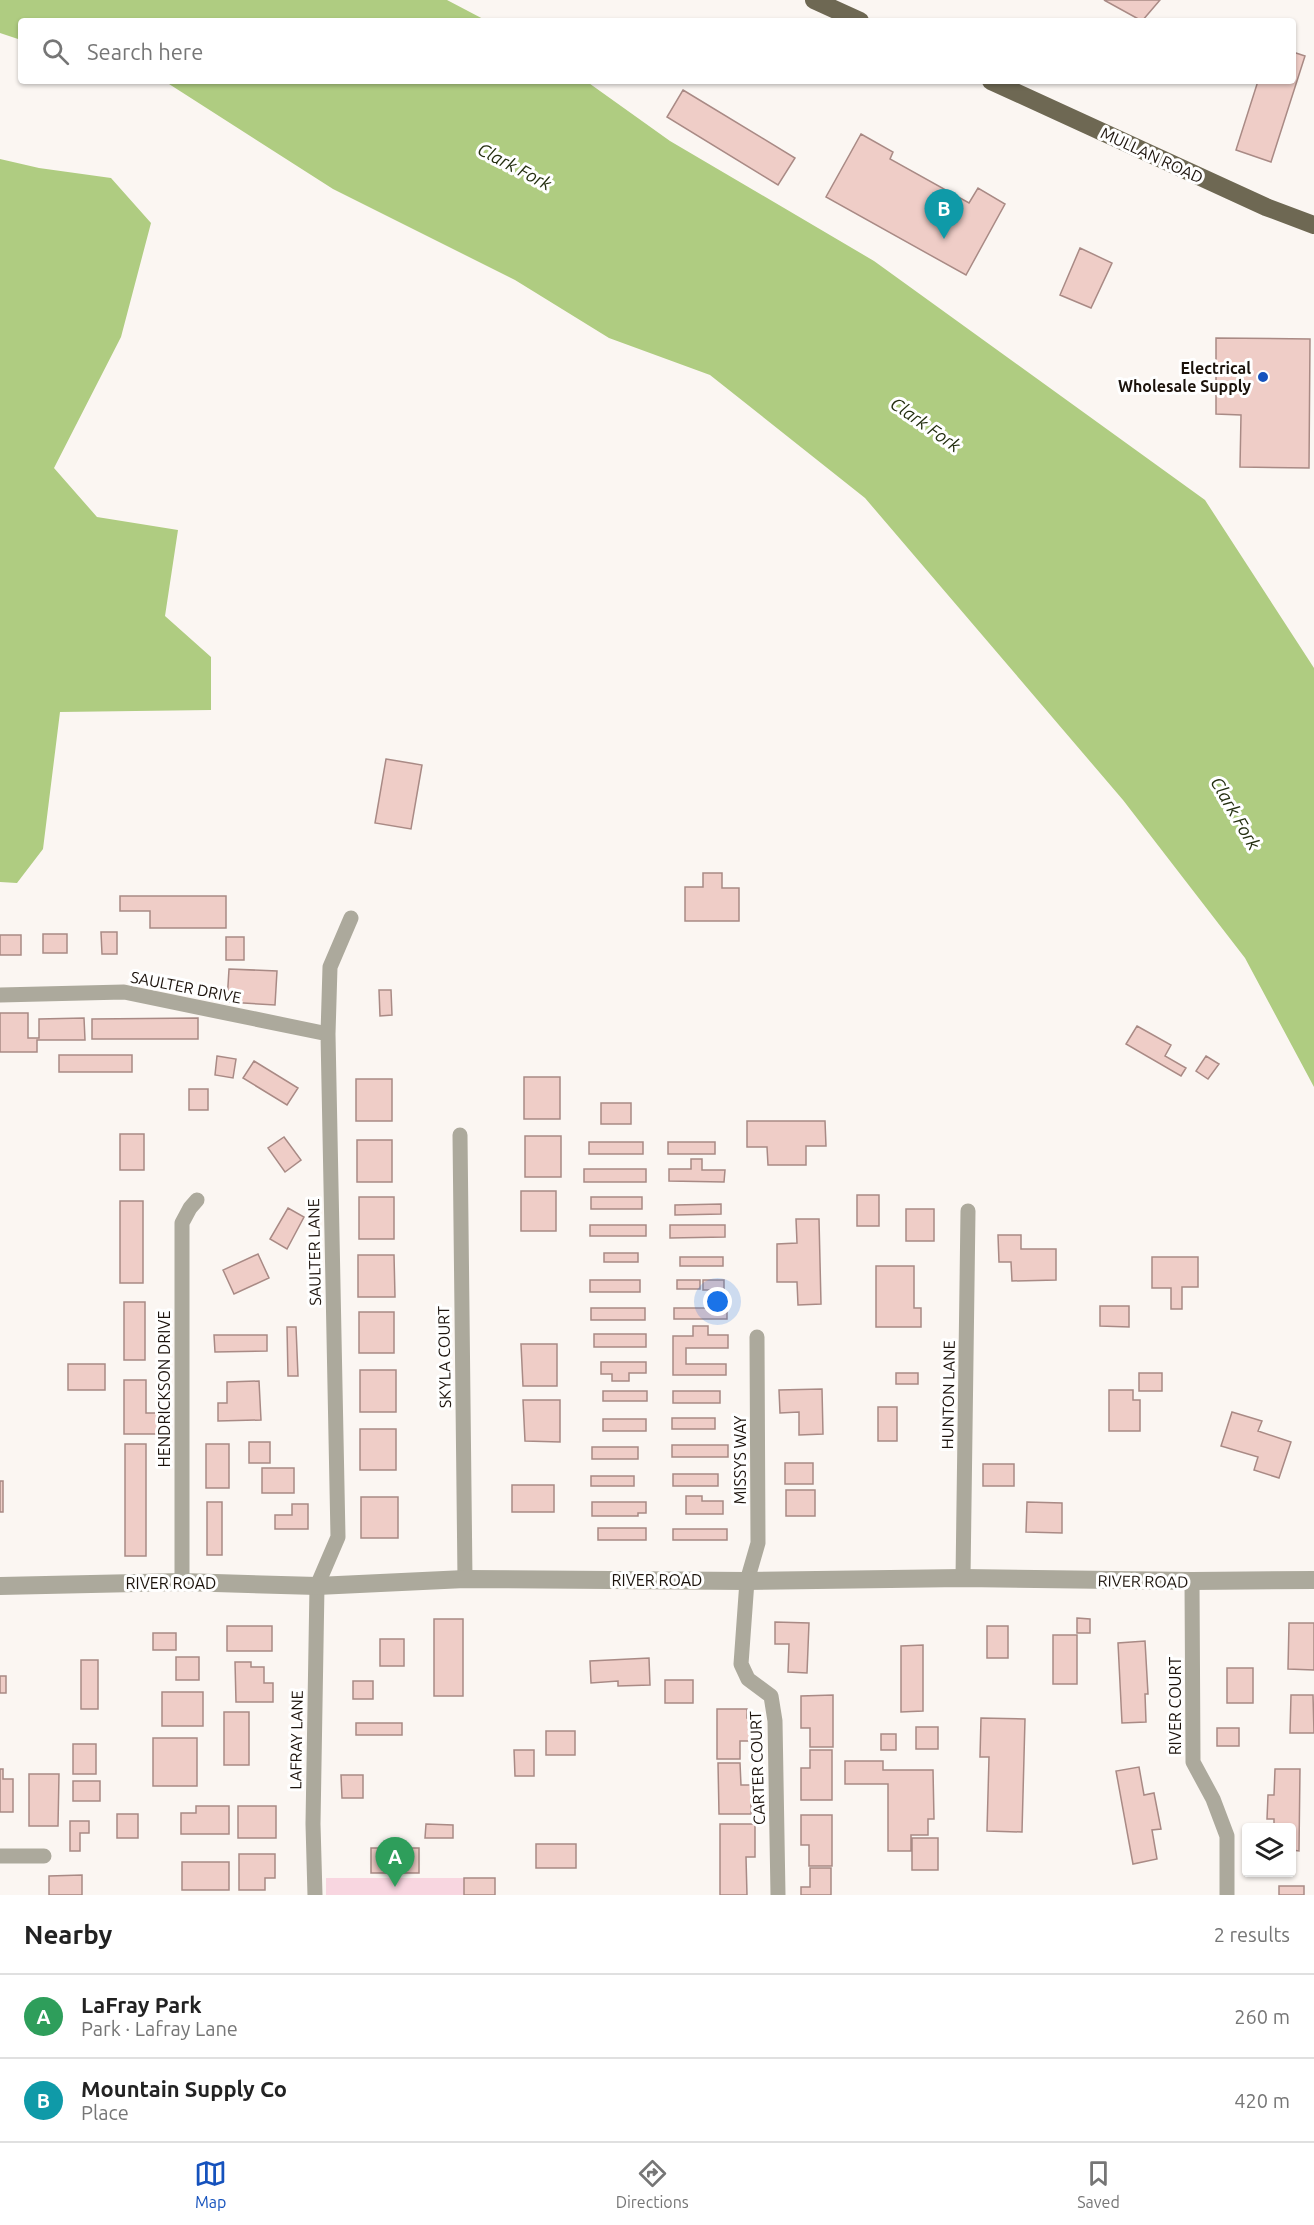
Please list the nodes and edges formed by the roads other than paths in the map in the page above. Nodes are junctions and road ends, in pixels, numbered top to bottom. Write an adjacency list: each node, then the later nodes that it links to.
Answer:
1 (814, 0): 2 (main road)
2 (853, 18)
3 (998, 84): 4 (main road, MULLAN ROAD)
4 (1314, 225)
5 (351, 918): 7 (street, SAULTER LANE)
6 (0, 995): 7 (street, SAULTER DRIVE)
7 (328, 1034): 19 (street, SAULTER LANE)
8 (460, 1135): 13 (street, SKYLA COURT)
9 (196, 1200): 17 (street, HENDRICKSON DRIVE)
10 (968, 1211): 12 (street, HUNTON LANE)
11 (757, 1337): 15 (street, MISSYS WAY)
12 (963, 1578): 15 (street, RIVER ROAD); 16 (street, RIVER ROAD)
13 (465, 1579): 15 (street, RIVER ROAD); 19 (street, RIVER ROAD)
14 (1314, 1580): 16 (street, RIVER ROAD)
15 (747, 1581): 23 (street, CARTER COURT)
16 (1192, 1581): 24 (street, RIVER COURT)
17 (182, 1582): 18 (street, RIVER ROAD); 19 (street, RIVER ROAD)
18 (0, 1586)
19 (317, 1586): 22 (street, LAFRAY LANE)
20 (0, 1856): 21 (street)
21 (44, 1856)
22 (315, 1895)
23 (778, 1895)
24 (1227, 1895)

